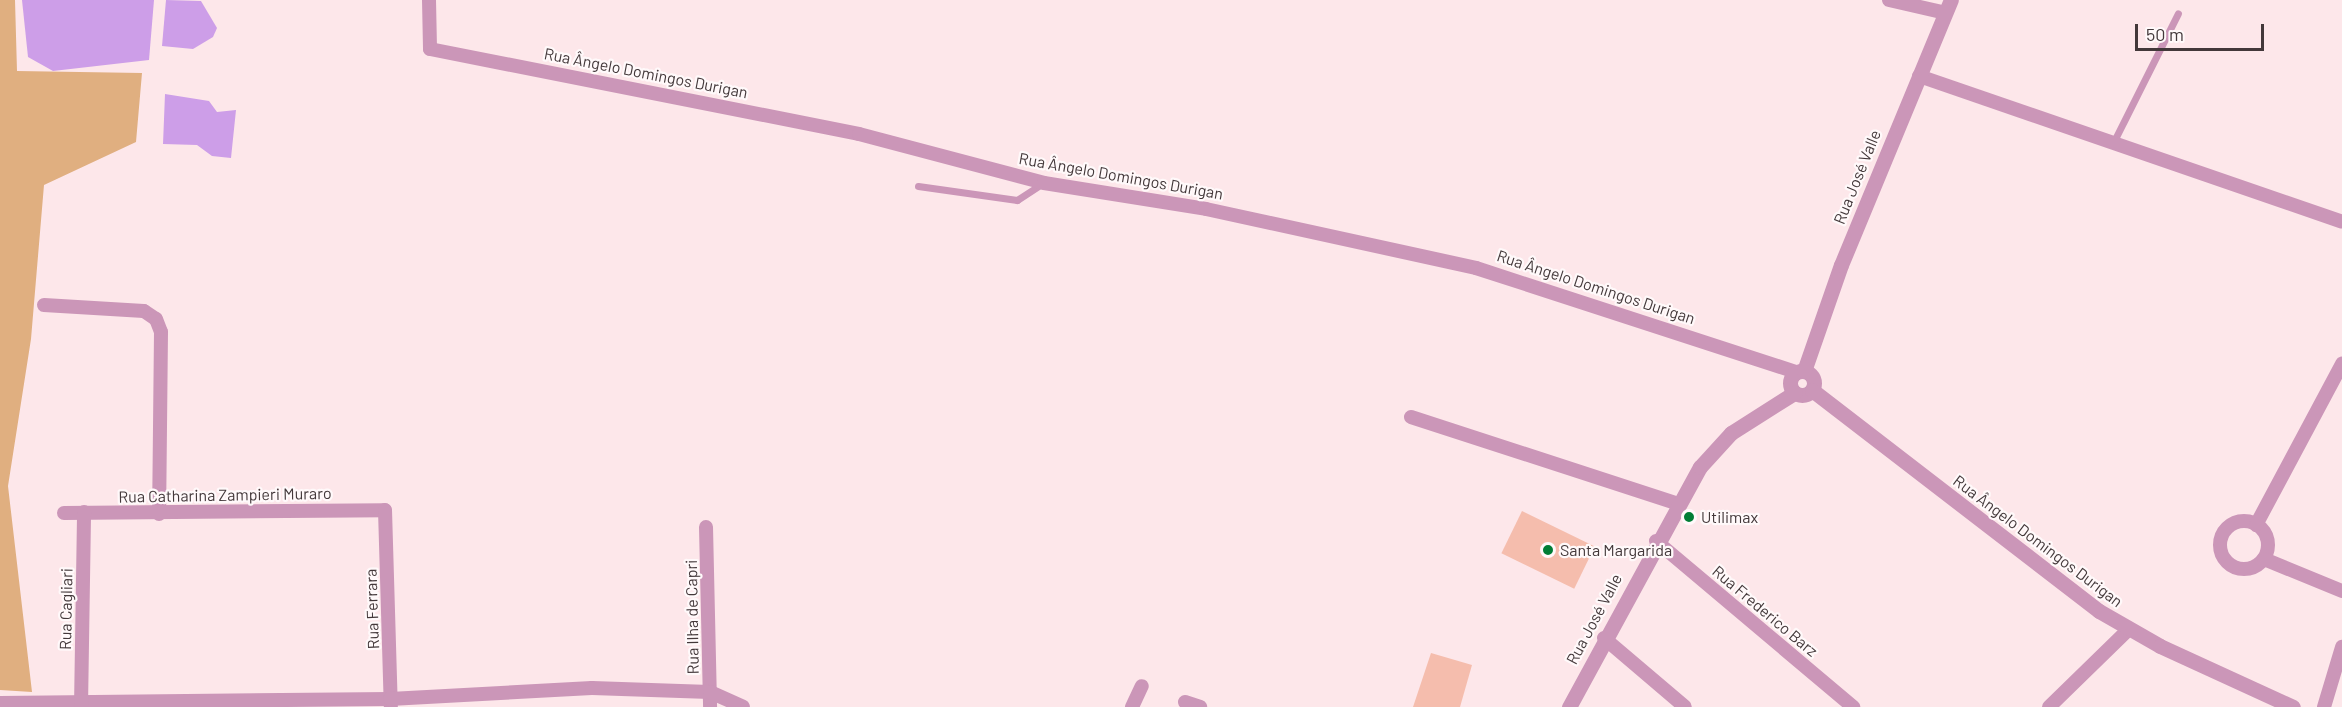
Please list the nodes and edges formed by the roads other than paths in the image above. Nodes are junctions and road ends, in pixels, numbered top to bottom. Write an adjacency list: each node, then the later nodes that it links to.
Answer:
1 (429, 0): 7 (street, Rua Ângelo Domingos Durigan)
2 (1889, 0): 3 (street)
3 (1948, 6): 5 (street, Rua José Valle)
4 (2178, 13): 6 (lane)
5 (1919, 76): 6 (street); 12 (street, Rua José Valle)
6 (2113, 143): 9 (street)
7 (1044, 183): 8 (lane); 12 (street, Rua Ângelo Domingos Durigan)
8 (918, 186)
9 (2342, 222)
10 (44, 305): 20 (street)
11 (2342, 364): 21 (street)
12 (1800, 371): 13 (street); 14 (street)
13 (1812, 390): 14 (street); 26 (street, Rua Ângelo Domingos Durigan)
14 (1794, 393): 16 (street, Rua José Valle)
15 (1411, 417): 16 (street)
16 (1678, 504): 23 (street, Rua José Valle)
17 (385, 510): 20 (street, Rua Catharina Zampieri Muraro); 33 (street, Rua Ferrara)
18 (84, 512): 19 (street, Rua Catharina Zampieri Muraro); 20 (street, Rua Catharina Zampieri Muraro); 34 (street, Rua Cagliari)
19 (64, 513)
20 (159, 514)
21 (2256, 525): 24 (street); 24 (street)
22 (706, 527): 30 (street, Rua Ilha de Capri)
23 (1656, 541): 27 (street, Rua José Valle); 41 (street, Rua Frederico Barz)
24 (2264, 559): 25 (street)
25 (2342, 591)
26 (2128, 630): 42 (street); 43 (street, Rua Ângelo Domingos Durigan)
27 (1604, 638): 39 (street, Rua José Valle); 40 (street)
28 (2342, 647): 44 (street)
29 (1142, 686): 37 (street)
30 (710, 692): 33 (street); 35 (street, Rua Ilha de Capri); 36 (street)
31 (1185, 702): 38 (street)
32 (0, 703): 34 (street)
33 (391, 703): 34 (street)
34 (81, 705)
35 (710, 707)
36 (743, 707)
37 (1131, 707)
38 (1200, 707)
39 (1569, 707)
40 (1685, 707)
41 (1853, 707)
42 (2049, 707)
43 (2293, 707)
44 (2324, 707)

